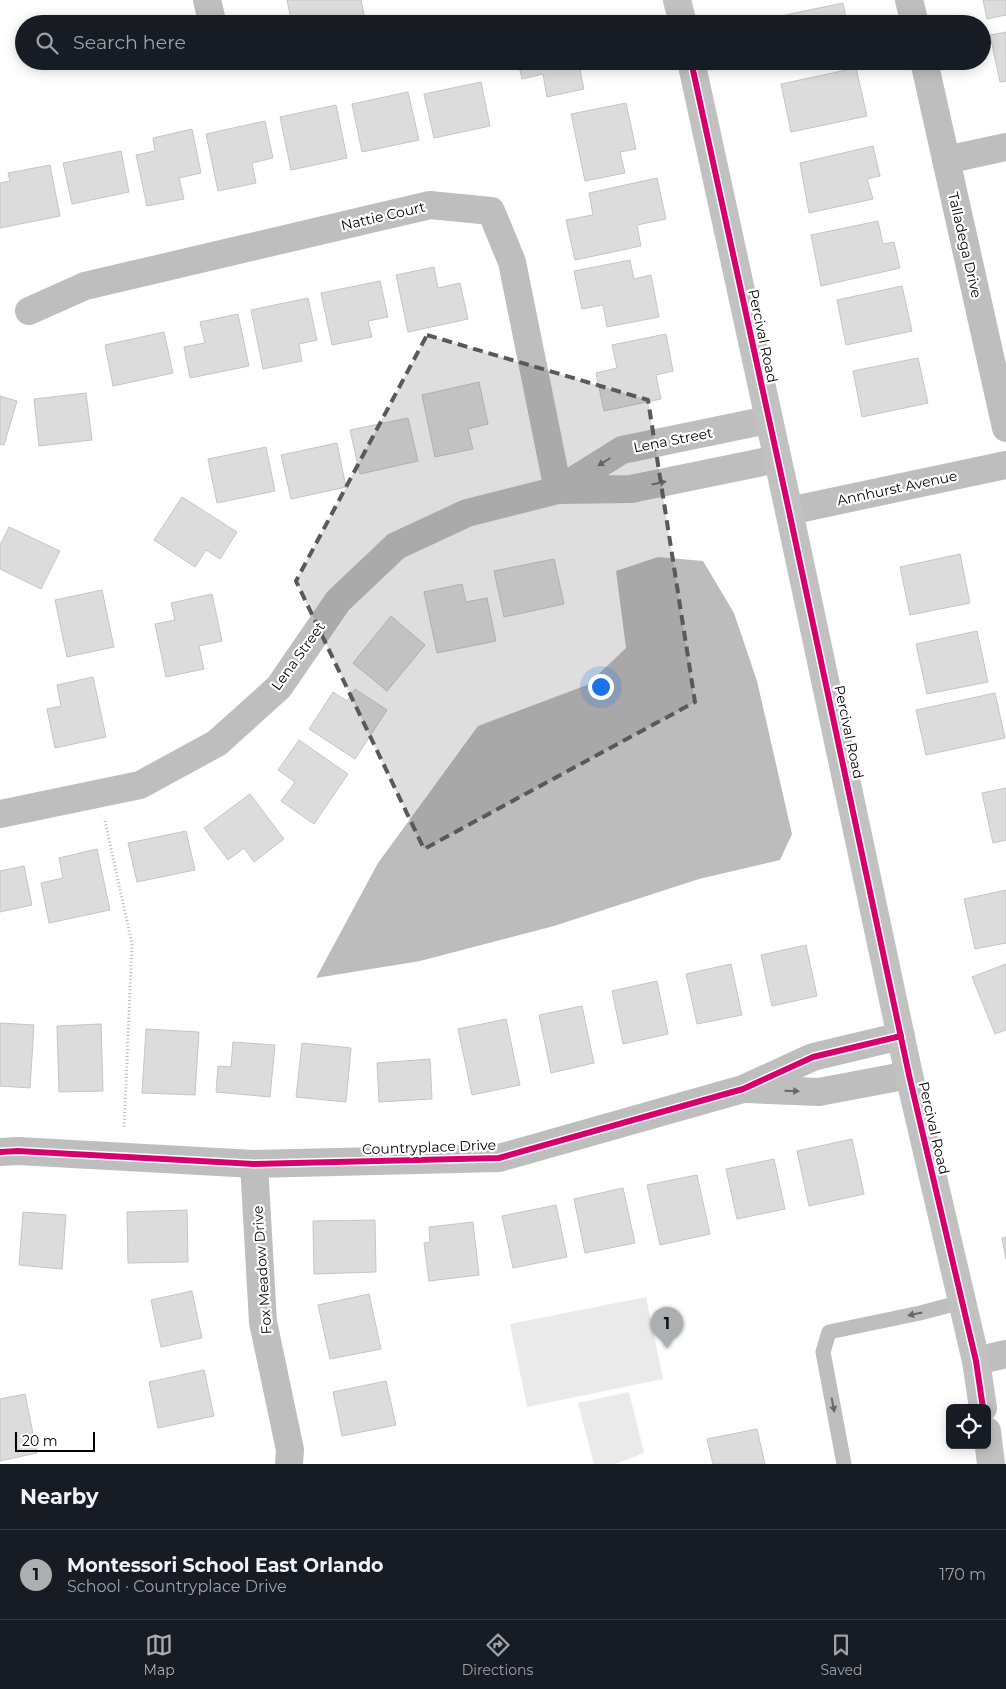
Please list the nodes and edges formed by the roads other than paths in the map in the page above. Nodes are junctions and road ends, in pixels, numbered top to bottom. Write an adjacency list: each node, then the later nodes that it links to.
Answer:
1 (677, 0): 3 (street)
2 (909, 0): 4 (street)
3 (680, 15)
4 (913, 15)
5 (693, 70): 10 (street, Percival Road)
6 (926, 70): 8 (street, Talladega Drive)
7 (1006, 147): 8 (street)
8 (946, 160): 11 (street, Talladega Drive)
9 (29, 311): 14 (street, Nattie Court)
10 (768, 420): 12 (street, Percival Road); 14 (street, Lena Street, one-way to 14)
11 (1006, 428)
12 (777, 459): 14 (street, Lena Street, one-way to 12); 15 (street, Percival Road)
13 (1006, 465): 15 (street, Annhurst Avenue)
14 (558, 490): 16 (street, Lena Street)
15 (789, 511): 17 (street, Percival Road)
16 (0, 814)
17 (901, 1036): 18 (street, Percival Road); 19 (street, Countryplace Drive)
18 (909, 1075): 19 (street, Countryplace Drive, one-way to 18); 22 (street, Percival Road)
19 (743, 1089): 21 (street, Countryplace Drive)
20 (0, 1152): 21 (street, Countryplace Drive)
21 (254, 1164): 27 (street, Fox Meadow Drive)
22 (962, 1302): 24 (street, Percival Road); 28 (lane, one-way to 28)
23 (1006, 1354): 24 (street)
24 (976, 1361): 25 (street, Percival Road)
25 (983, 1404)
26 (989, 1449): 29 (street)
27 (289, 1464)
28 (844, 1464)
29 (991, 1464)

